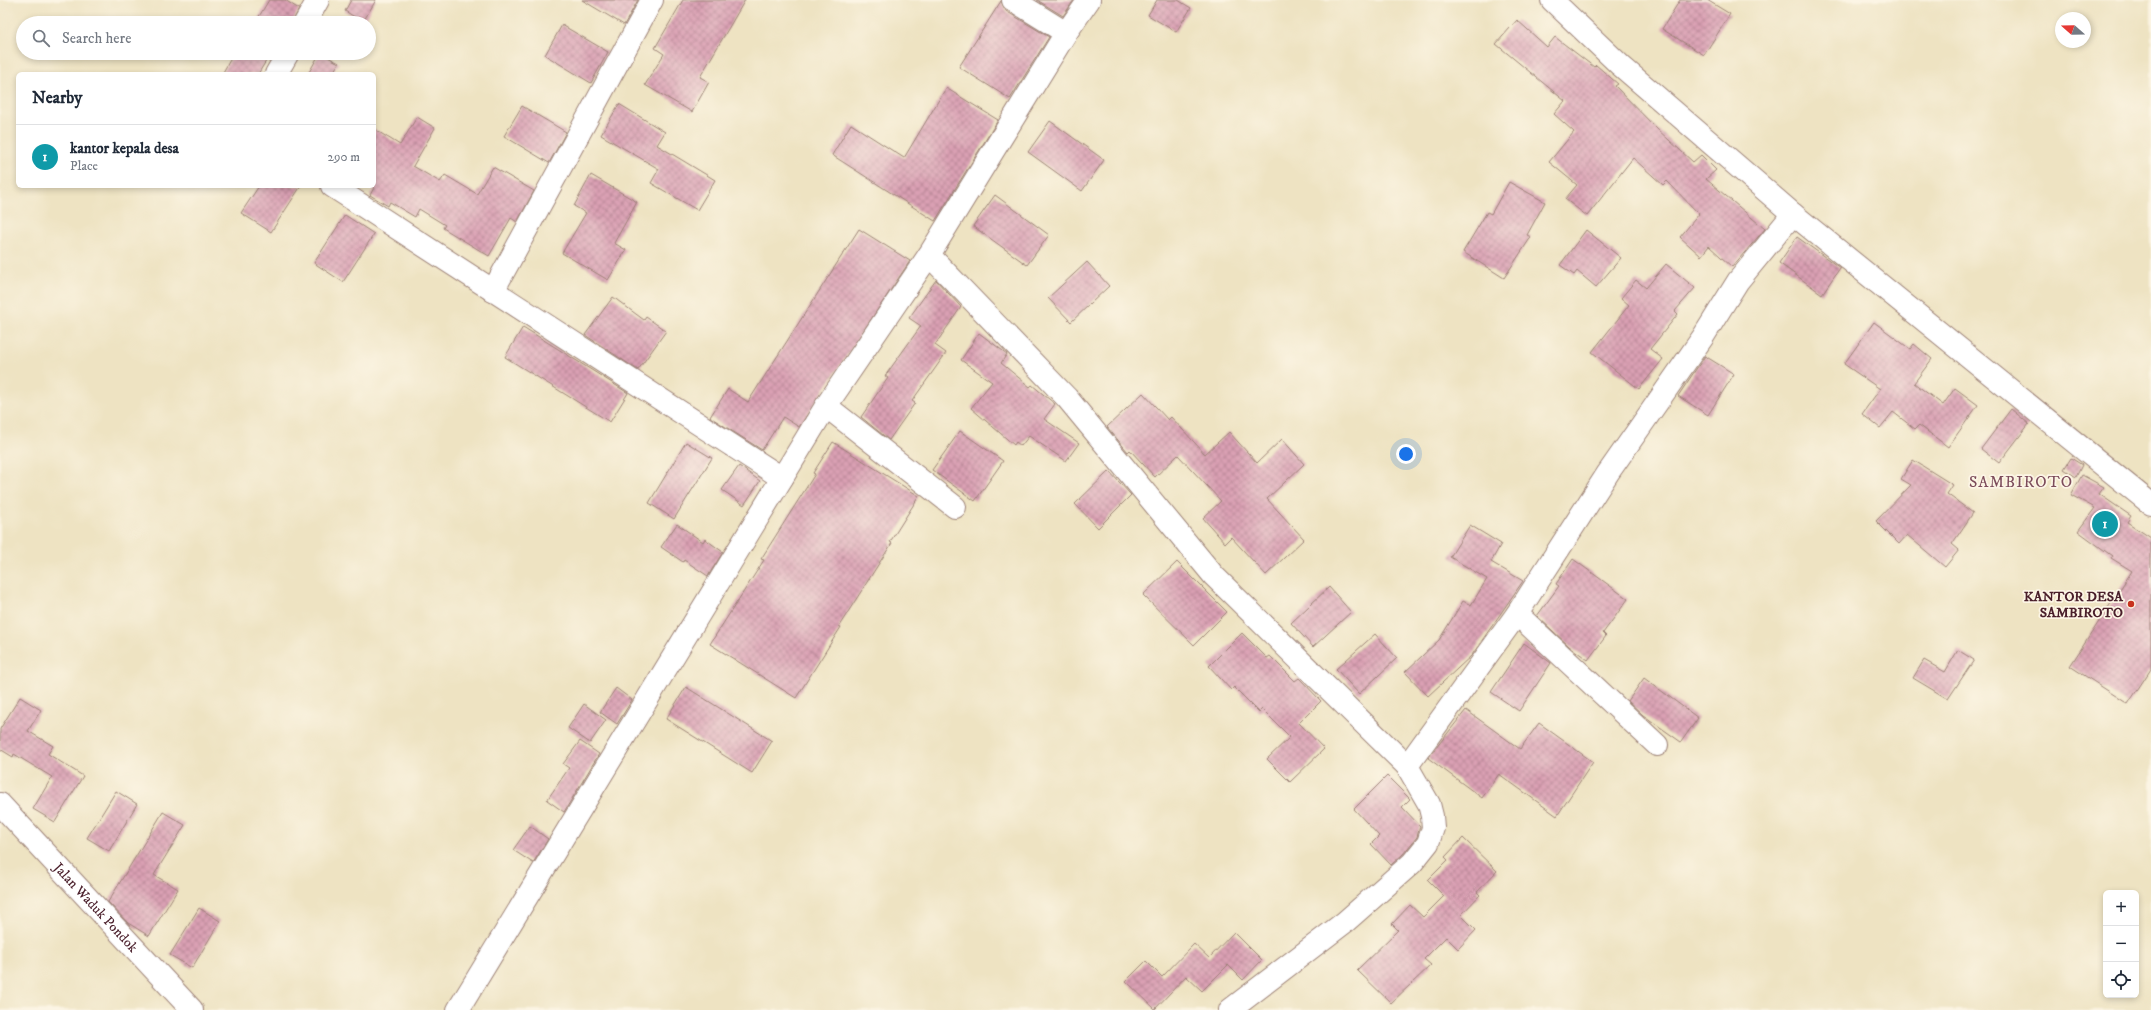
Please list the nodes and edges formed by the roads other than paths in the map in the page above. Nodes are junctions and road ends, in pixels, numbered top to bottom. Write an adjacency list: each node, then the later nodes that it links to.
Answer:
1 (318, 0): 6 (street)
2 (652, 0): 13 (street)
3 (1012, 0): 7 (street)
4 (1089, 0): 7 (street)
5 (1552, 0): 11 (street)
6 (309, 16)
7 (1066, 33): 12 (street)
8 (284, 60): 9 (street)
9 (277, 72)
10 (335, 188): 13 (street)
11 (1793, 214): 16 (street); 18 (street)
12 (929, 255): 14 (street); 20 (street)
13 (493, 291): 15 (street)
14 (826, 406): 15 (street); 17 (street)
15 (782, 478): 23 (street)
16 (2151, 504)
17 (955, 507)
18 (1517, 614): 19 (street); 20 (street)
19 (1657, 745)
20 (1407, 766): 24 (street)
21 (0, 804): 22 (street, Jalan Waduk Pondok)
22 (192, 1010)
23 (458, 1010)
24 (1230, 1010)

